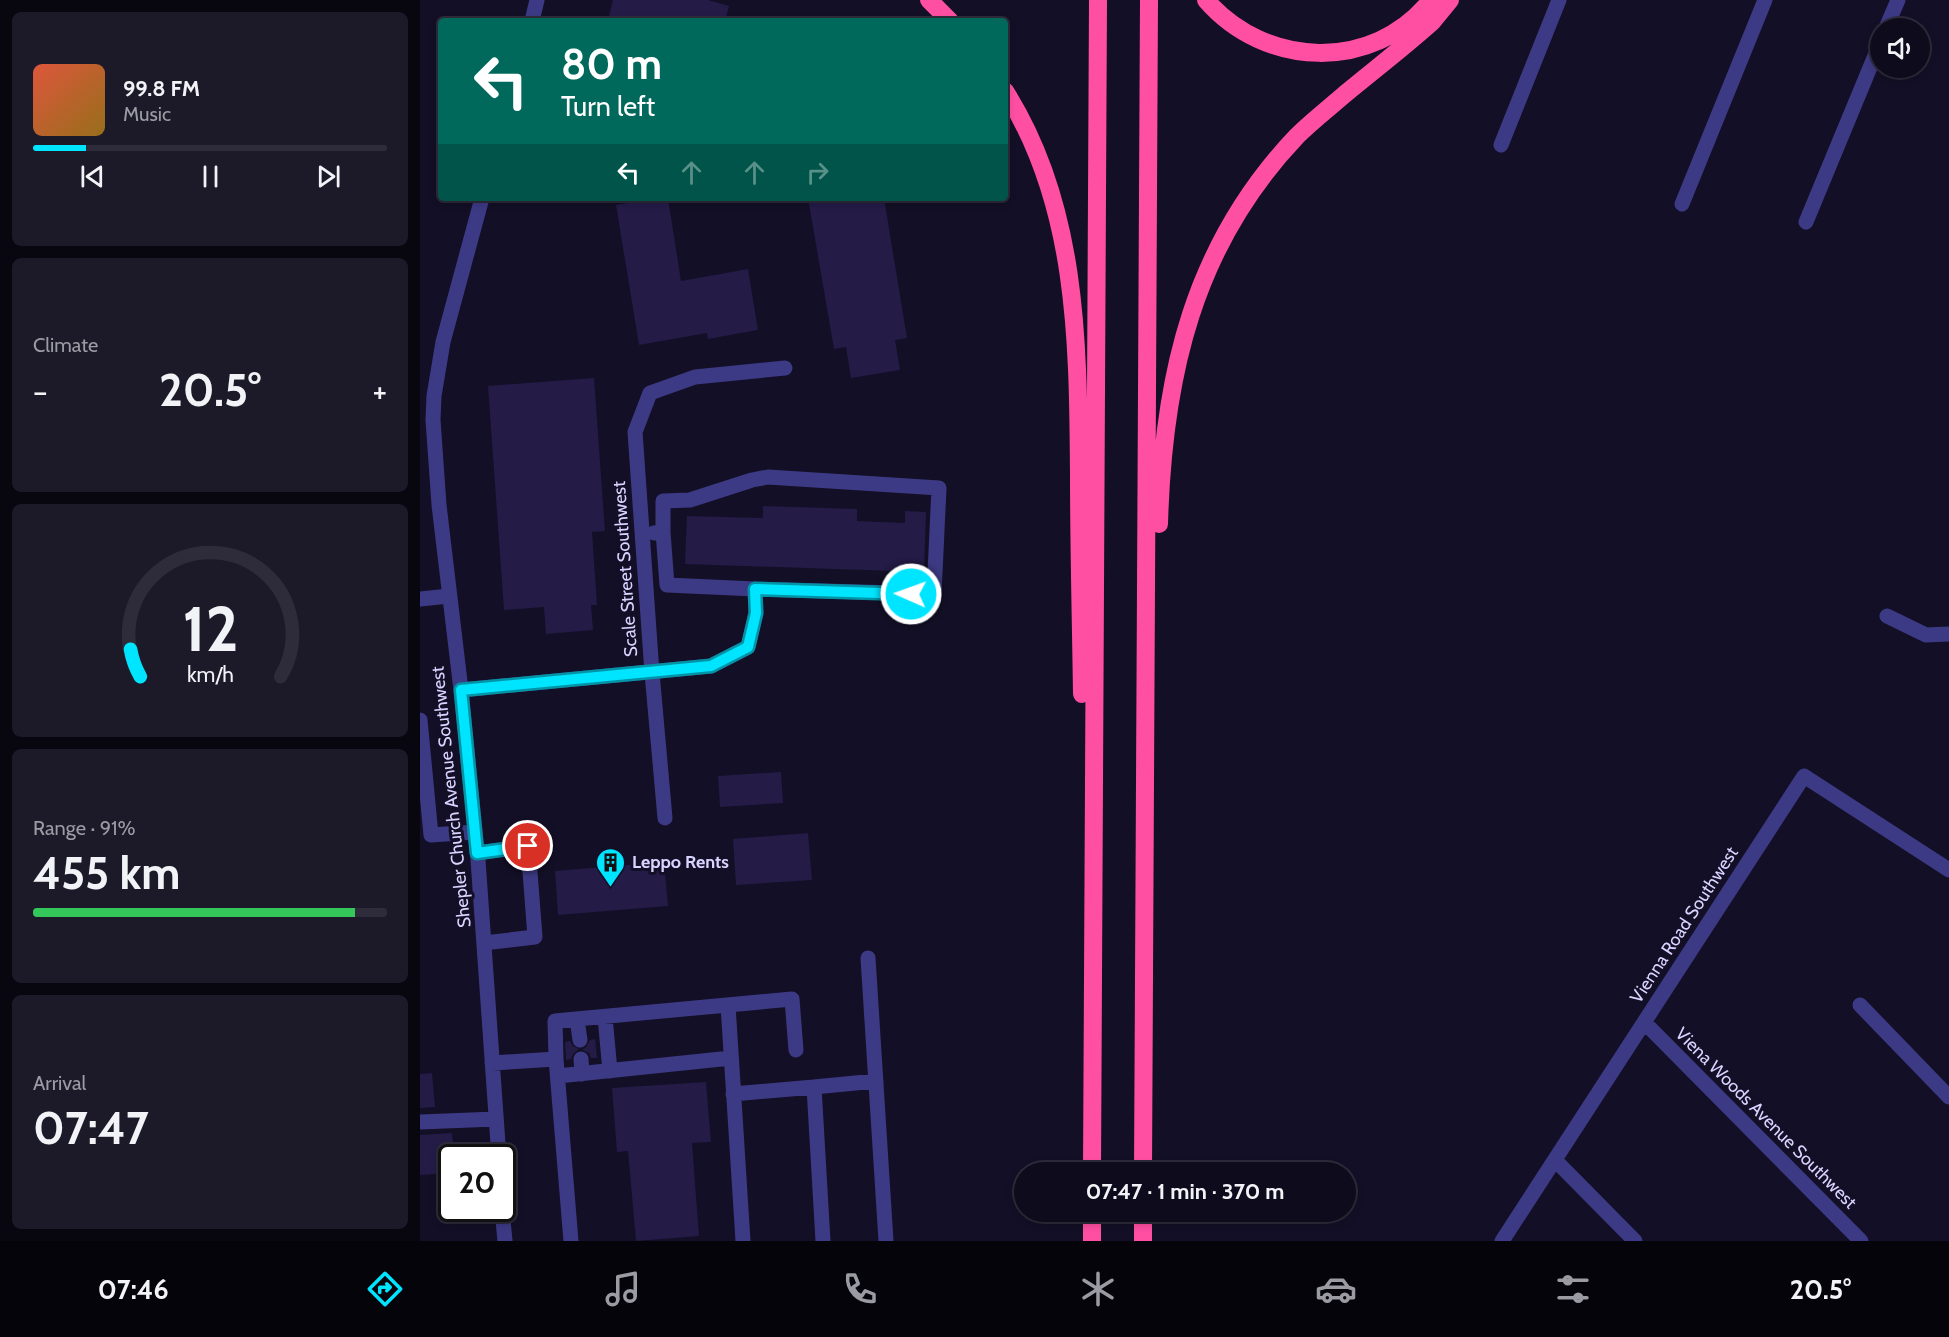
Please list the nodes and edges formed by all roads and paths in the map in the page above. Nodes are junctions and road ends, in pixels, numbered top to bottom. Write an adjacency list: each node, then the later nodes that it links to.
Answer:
1 (537, 0): 11 (street)
2 (929, 0): 12 (highway)
3 (1098, 0): 39 (highway)
4 (1149, 0): 36 (highway)
5 (1206, 0): 6 (highway)
6 (1431, 0)
7 (1450, 0): 36 (highway)
8 (1559, 0): 16 (street)
9 (1765, 0): 18 (street)
10 (1898, 0): 13 (street)
11 (533, 18)
12 (947, 18)
13 (1890, 18)
14 (1870, 68): 19 (street)
15 (1008, 96): 39 (highway)
16 (1501, 145)
17 (481, 201): 21 (street, Shepler Church Avenue Southwest)
18 (1682, 204)
19 (1806, 222)
20 (785, 368): 23 (street, Scale Street Southwest)
21 (427, 459): 25 (street, Shepler Church Avenue Southwest)
22 (663, 532): 23 (street); 24 (street); 24 (street)
23 (642, 534): 29 (street, Scale Street Southwest)
24 (755, 589): 29 (street)
25 (449, 596): 26 (street); 30 (street, Shepler Church Avenue Southwest)
26 (420, 599)
27 (1887, 616): 28 (street)
28 (1949, 634)
29 (652, 673): 30 (street); 32 (street, Scale Street Southwest)
30 (461, 690): 33 (street, Shepler Church Avenue Southwest)
31 (420, 720): 34 (street)
32 (665, 818)
33 (475, 832): 34 (street); 35 (street, Shepler Church Avenue Southwest)
34 (425, 835)
35 (477, 853): 38 (street, Shepler Church Avenue Southwest); 38 (street)
36 (1145, 854): 62 (highway)
37 (1949, 870): 45 (street, Vienna Road Southwest)
38 (484, 943): 50 (street, Shepler Church Avenue Southwest)
39 (1093, 951): 61 (highway)
40 (868, 958): 53 (street)
41 (728, 1005): 43 (street); 47 (street); 48 (street)
42 (1860, 1005): 56 (street)
43 (605, 1017): 44 (street); 51 (street)
44 (577, 1019): 46 (street); 49 (street)
45 (1644, 1023): 60 (street, Vienna Road Southwest); 75 (street, Viena Woods Avenue Southwest)
46 (579, 1040)
47 (796, 1050)
48 (731, 1058): 51 (street); 55 (street)
49 (556, 1059): 50 (street); 52 (street)
50 (492, 1064): 57 (street, Shepler Church Avenue Southwest)
51 (610, 1071): 52 (street)
52 (558, 1076): 67 (street)
53 (876, 1081): 54 (street); 70 (street)
54 (814, 1087): 55 (street); 69 (street)
55 (734, 1094): 68 (street)
56 (1949, 1097)
57 (496, 1119): 58 (street); 59 (street, Shepler Church Avenue Southwest)
58 (420, 1122)
59 (498, 1144)
60 (1555, 1160): 73 (street, Vienna Road Southwest); 74 (street)
61 (1092, 1162)
62 (1143, 1162)
63 (503, 1222): 66 (street)
64 (1092, 1222): 71 (highway)
65 (1143, 1222): 72 (highway)
66 (505, 1241)
67 (571, 1241)
68 (743, 1241)
69 (824, 1241)
70 (886, 1241)
71 (1092, 1241)
72 (1143, 1241)
73 (1502, 1241)
74 (1635, 1241)
75 (1861, 1241)

